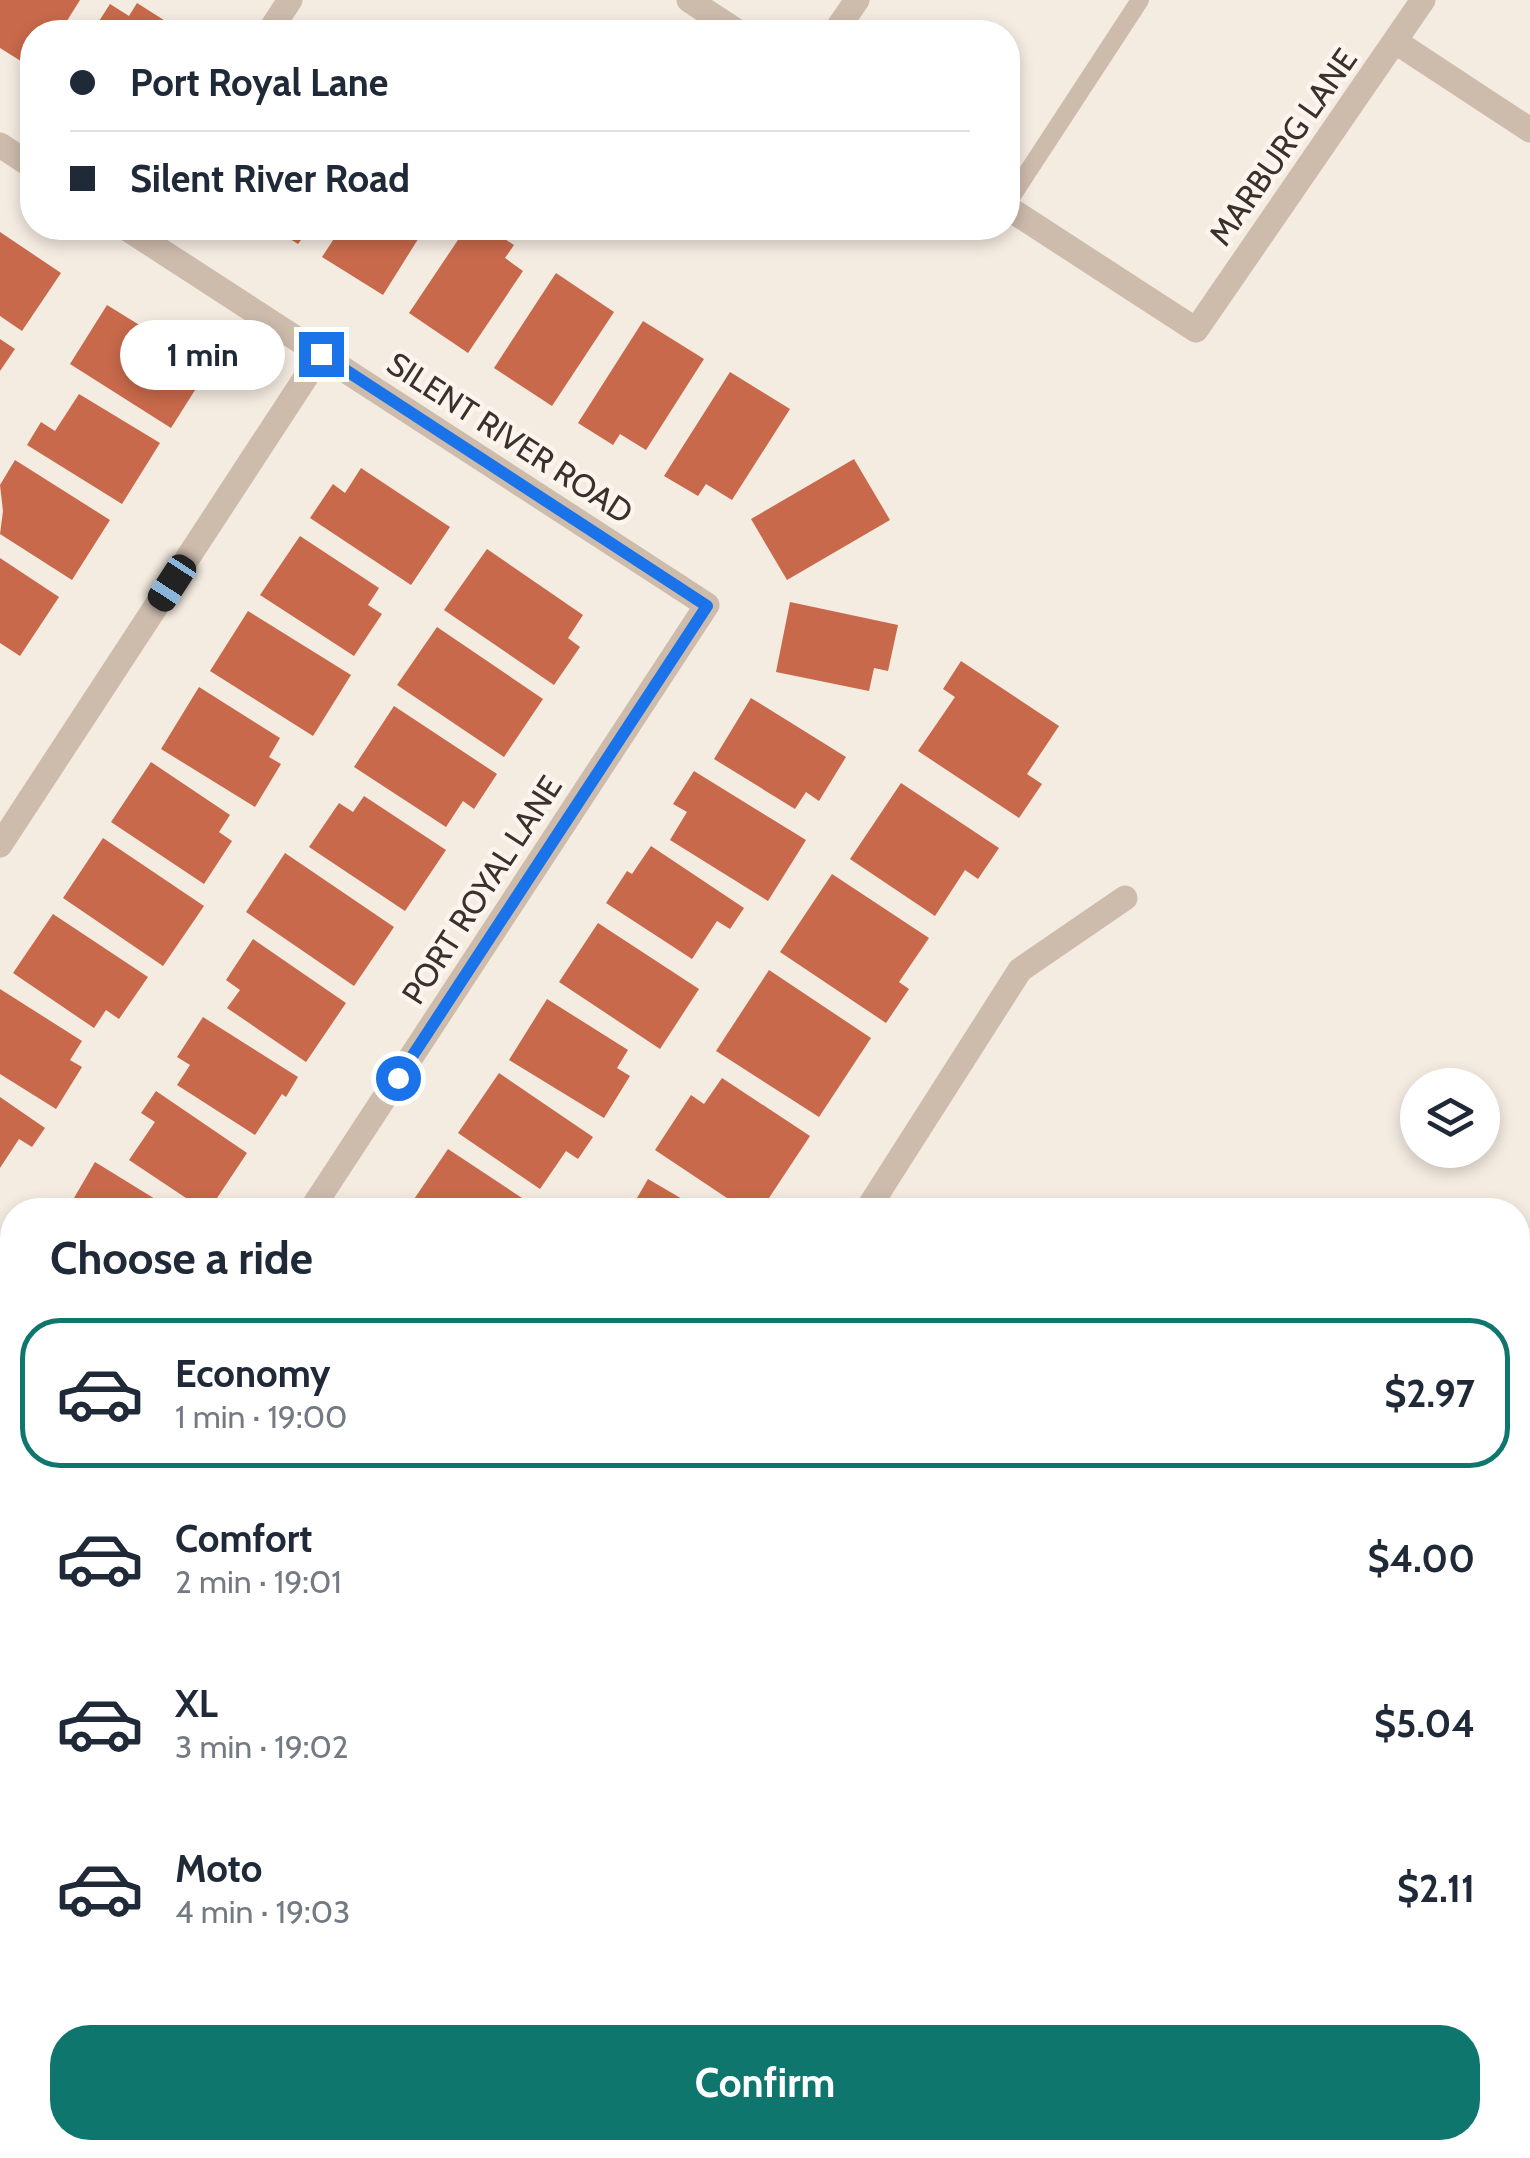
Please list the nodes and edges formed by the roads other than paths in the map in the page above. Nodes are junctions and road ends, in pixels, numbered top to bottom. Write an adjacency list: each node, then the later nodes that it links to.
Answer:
1 (689, 0): 4 (street)
2 (1140, 0): 7 (lane)
3 (1423, 0): 5 (street, MARBURG LANE)
4 (720, 20)
5 (1396, 42): 6 (street); 8 (street, MARBURG LANE)
6 (1530, 130)
7 (1020, 186)
8 (1020, 213)
9 (150, 240): 10 (street, SILENT RIVER ROAD)
10 (321, 354): 11 (street, SILENT RIVER ROAD); 12 (street)
11 (707, 606): 14 (street, PORT ROYAL LANE)
12 (0, 845)
13 (1125, 898): 15 (street)
14 (319, 1198)
15 (875, 1198)

